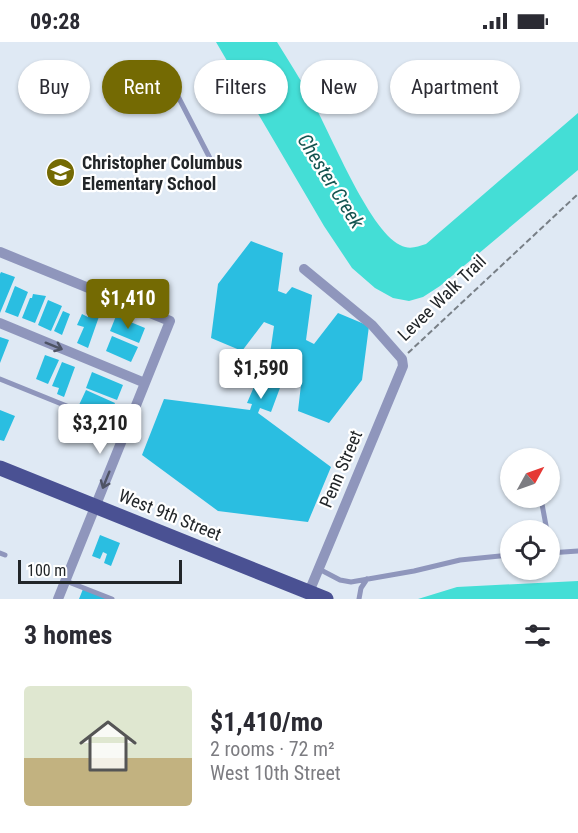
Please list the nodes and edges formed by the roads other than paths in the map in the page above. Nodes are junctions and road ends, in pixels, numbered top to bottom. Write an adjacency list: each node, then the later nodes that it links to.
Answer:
1 (182, 103): 2 (lane)
2 (215, 168)
3 (0, 252): 8 (street)
4 (304, 269): 6 (street, Levee Walk Trail)
5 (0, 323): 8 (street, one-way to 8)
6 (402, 359): 15 (street, Penn Street)
7 (0, 379): 9 (lane)
8 (145, 383): 9 (street)
9 (126, 430): 11 (street, one-way to 11)
10 (0, 468): 11 (main road, West 9th Street)
11 (95, 506): 17 (street); 18 (main road, West 9th Street)
12 (578, 551): 13 (lane)
13 (560, 552)
14 (500, 556): 16 (lane)
15 (319, 568): 16 (lane); 18 (street, Penn Street)
16 (368, 578): 22 (lane)
17 (65, 581): 19 (street); 20 (lane)
18 (309, 592): 21 (main road, West 9th Street)
19 (58, 599)
20 (112, 599)
21 (326, 599)
22 (359, 599)

